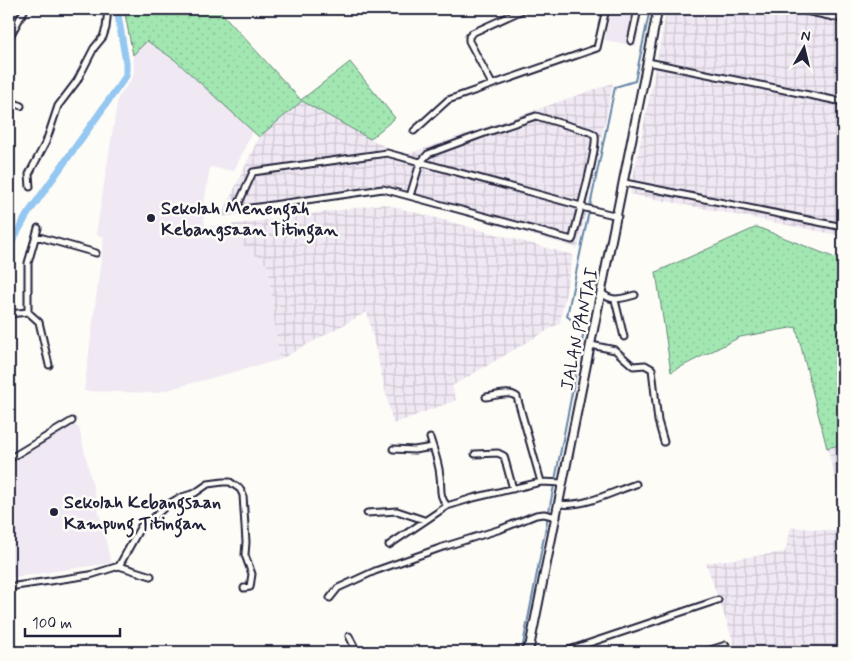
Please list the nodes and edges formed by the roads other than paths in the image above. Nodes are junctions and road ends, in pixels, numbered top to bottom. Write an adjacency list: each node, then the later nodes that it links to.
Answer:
1 (25, 9): 9 (street)
2 (108, 9): 19 (street)
3 (525, 9): 12 (street)
4 (606, 9): 12 (street)
5 (638, 9): 10 (street)
6 (658, 9): 11 (street, JALAN PANTAI)
7 (796, 9): 8 (street)
8 (843, 19)
9 (9, 38)
10 (631, 41)
11 (648, 62): 14 (street); 18 (street, JALAN PANTAI)
12 (492, 84): 16 (street)
13 (9, 100): 15 (street)
14 (843, 102)
15 (21, 106)
16 (414, 131)
17 (420, 163): 20 (street); 20 (street); 21 (street); 21 (street)
18 (625, 183): 22 (street, JALAN PANTAI); 23 (street)
19 (30, 187)
20 (410, 196): 21 (street)
21 (583, 207): 22 (street)
22 (618, 216): 27 (street, JALAN PANTAI)
23 (843, 226)
24 (38, 228): 25 (street)
25 (36, 236): 26 (street); 30 (street)
26 (96, 254)
27 (602, 293): 29 (street); 33 (street, JALAN PANTAI)
28 (635, 295): 29 (street)
29 (615, 300): 32 (street)
30 (28, 312): 31 (street); 34 (street)
31 (9, 314)
32 (624, 337)
33 (590, 345): 38 (street); 44 (street, JALAN PANTAI)
34 (49, 365)
35 (486, 397): 43 (street)
36 (72, 421): 42 (street)
37 (430, 438): 39 (street)
38 (664, 442)
39 (433, 447): 40 (street); 48 (street)
40 (393, 449)
41 (476, 454): 46 (street)
42 (9, 459)
43 (542, 482): 44 (street); 46 (street)
44 (561, 482): 47 (street, JALAN PANTAI)
45 (636, 484): 47 (street)
46 (513, 489): 48 (street)
47 (559, 504): 50 (street, JALAN PANTAI)
48 (447, 506): 51 (street)
49 (368, 513): 51 (street)
50 (555, 516): 57 (street); 61 (street, JALAN PANTAI)
51 (424, 520): 52 (street)
52 (390, 545)
53 (119, 566): 54 (street); 55 (street); 56 (street)
54 (151, 576)
55 (9, 587)
56 (244, 588)
57 (330, 598)
58 (718, 600): 63 (street)
59 (349, 636): 62 (street)
60 (726, 645): 64 (street)
61 (528, 651)
62 (357, 652)
63 (563, 652)
64 (704, 652)

